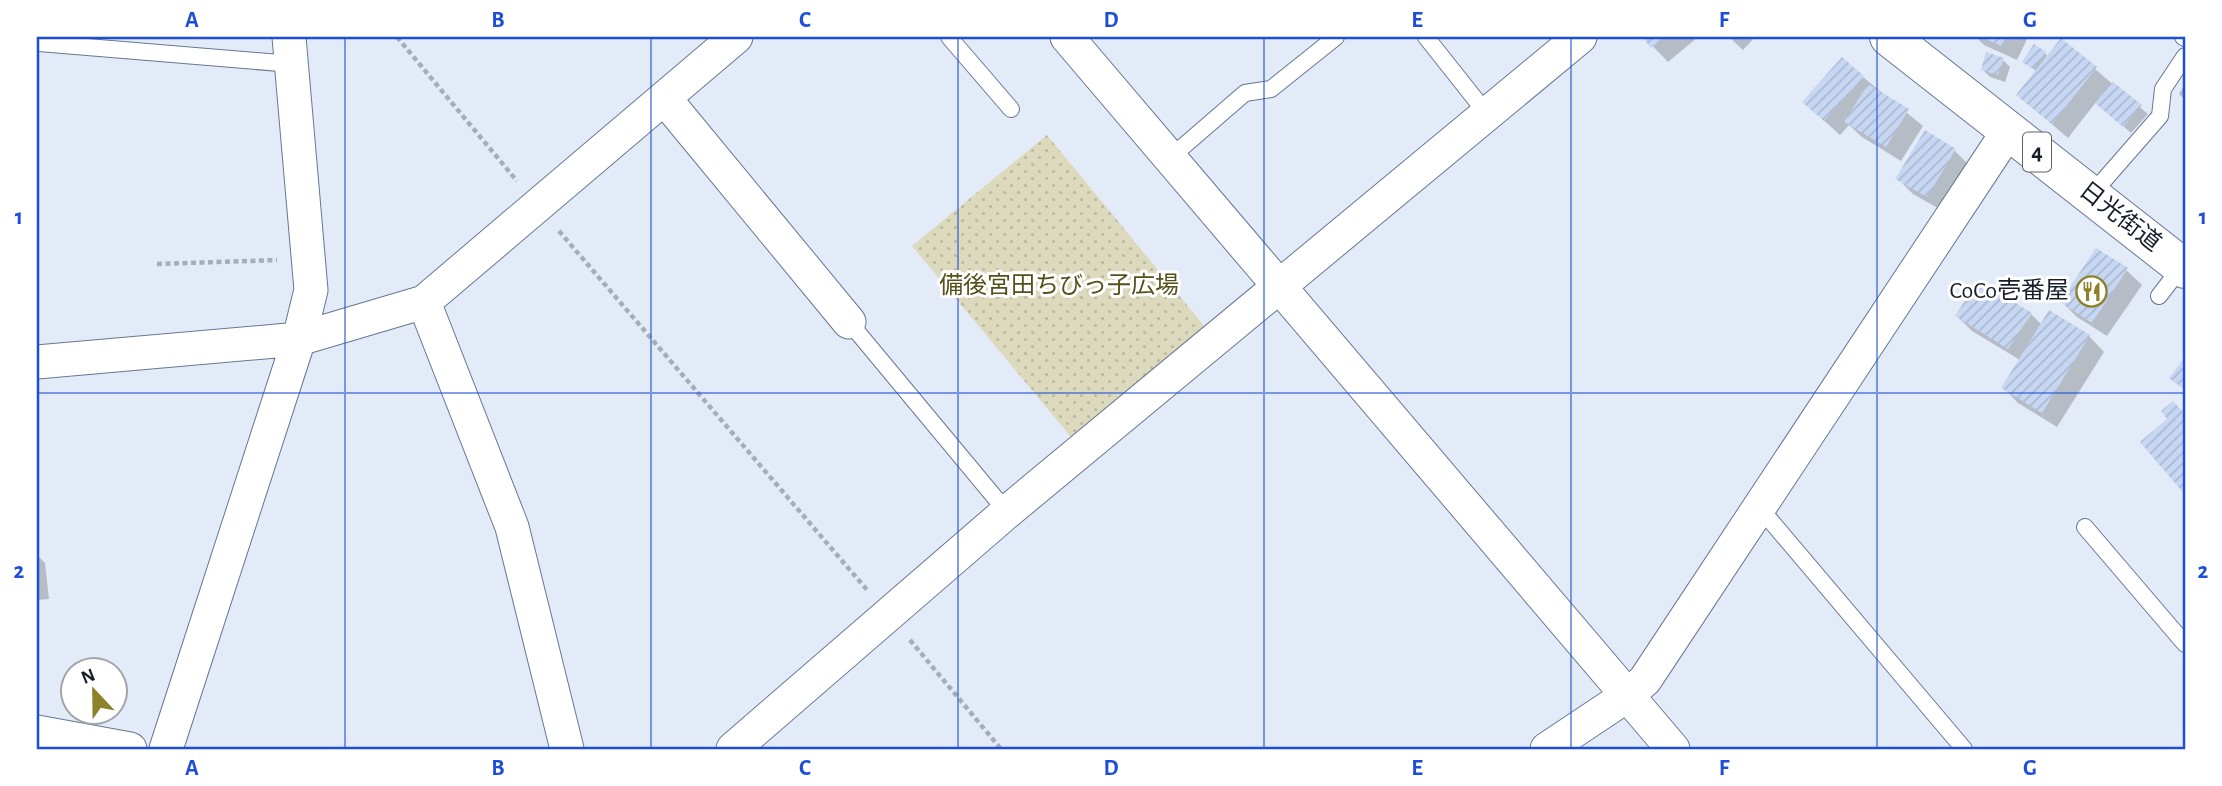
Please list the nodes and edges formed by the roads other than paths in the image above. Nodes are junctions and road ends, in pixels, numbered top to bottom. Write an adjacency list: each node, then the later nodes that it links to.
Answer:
1 (736, 37): 11 (street)
2 (949, 37): 12 (lane)
3 (1067, 37): 15 (street)
4 (1336, 37): 15 (lane)
5 (1426, 37): 13 (lane)
6 (1580, 37): 13 (street)
7 (1889, 37): 14 (highway, 日光街道 / 4)
8 (39, 43): 9 (lane)
9 (290, 50): 22 (street)
10 (2185, 55): 16 (lane)
11 (665, 99): 20 (street); 21 (street)
12 (1011, 109)
13 (1487, 114): 18 (street)
14 (2009, 130): 16 (highway, 日光街道 / 4); 24 (street)
15 (1171, 157): 18 (street)
16 (2091, 195): 17 (highway, 日光街道 / 4)
17 (2183, 267): 19 (lane)
18 (1280, 285): 25 (street); 28 (street)
19 (2159, 296)
20 (424, 302): 22 (street); 32 (street)
21 (849, 322): 25 (lane)
22 (299, 339): 23 (street); 31 (street)
23 (37, 362)
24 (1759, 507): 28 (street); 36 (lane)
25 (1007, 512): 33 (street)
26 (2085, 527): 27 (lane)
27 (2185, 644)
28 (1628, 695): 34 (street); 35 (street)
29 (37, 732): 30 (street)
30 (130, 749)
31 (166, 749)
32 (567, 749)
33 (733, 749)
34 (1547, 749)
35 (1673, 749)
36 (1964, 749)

